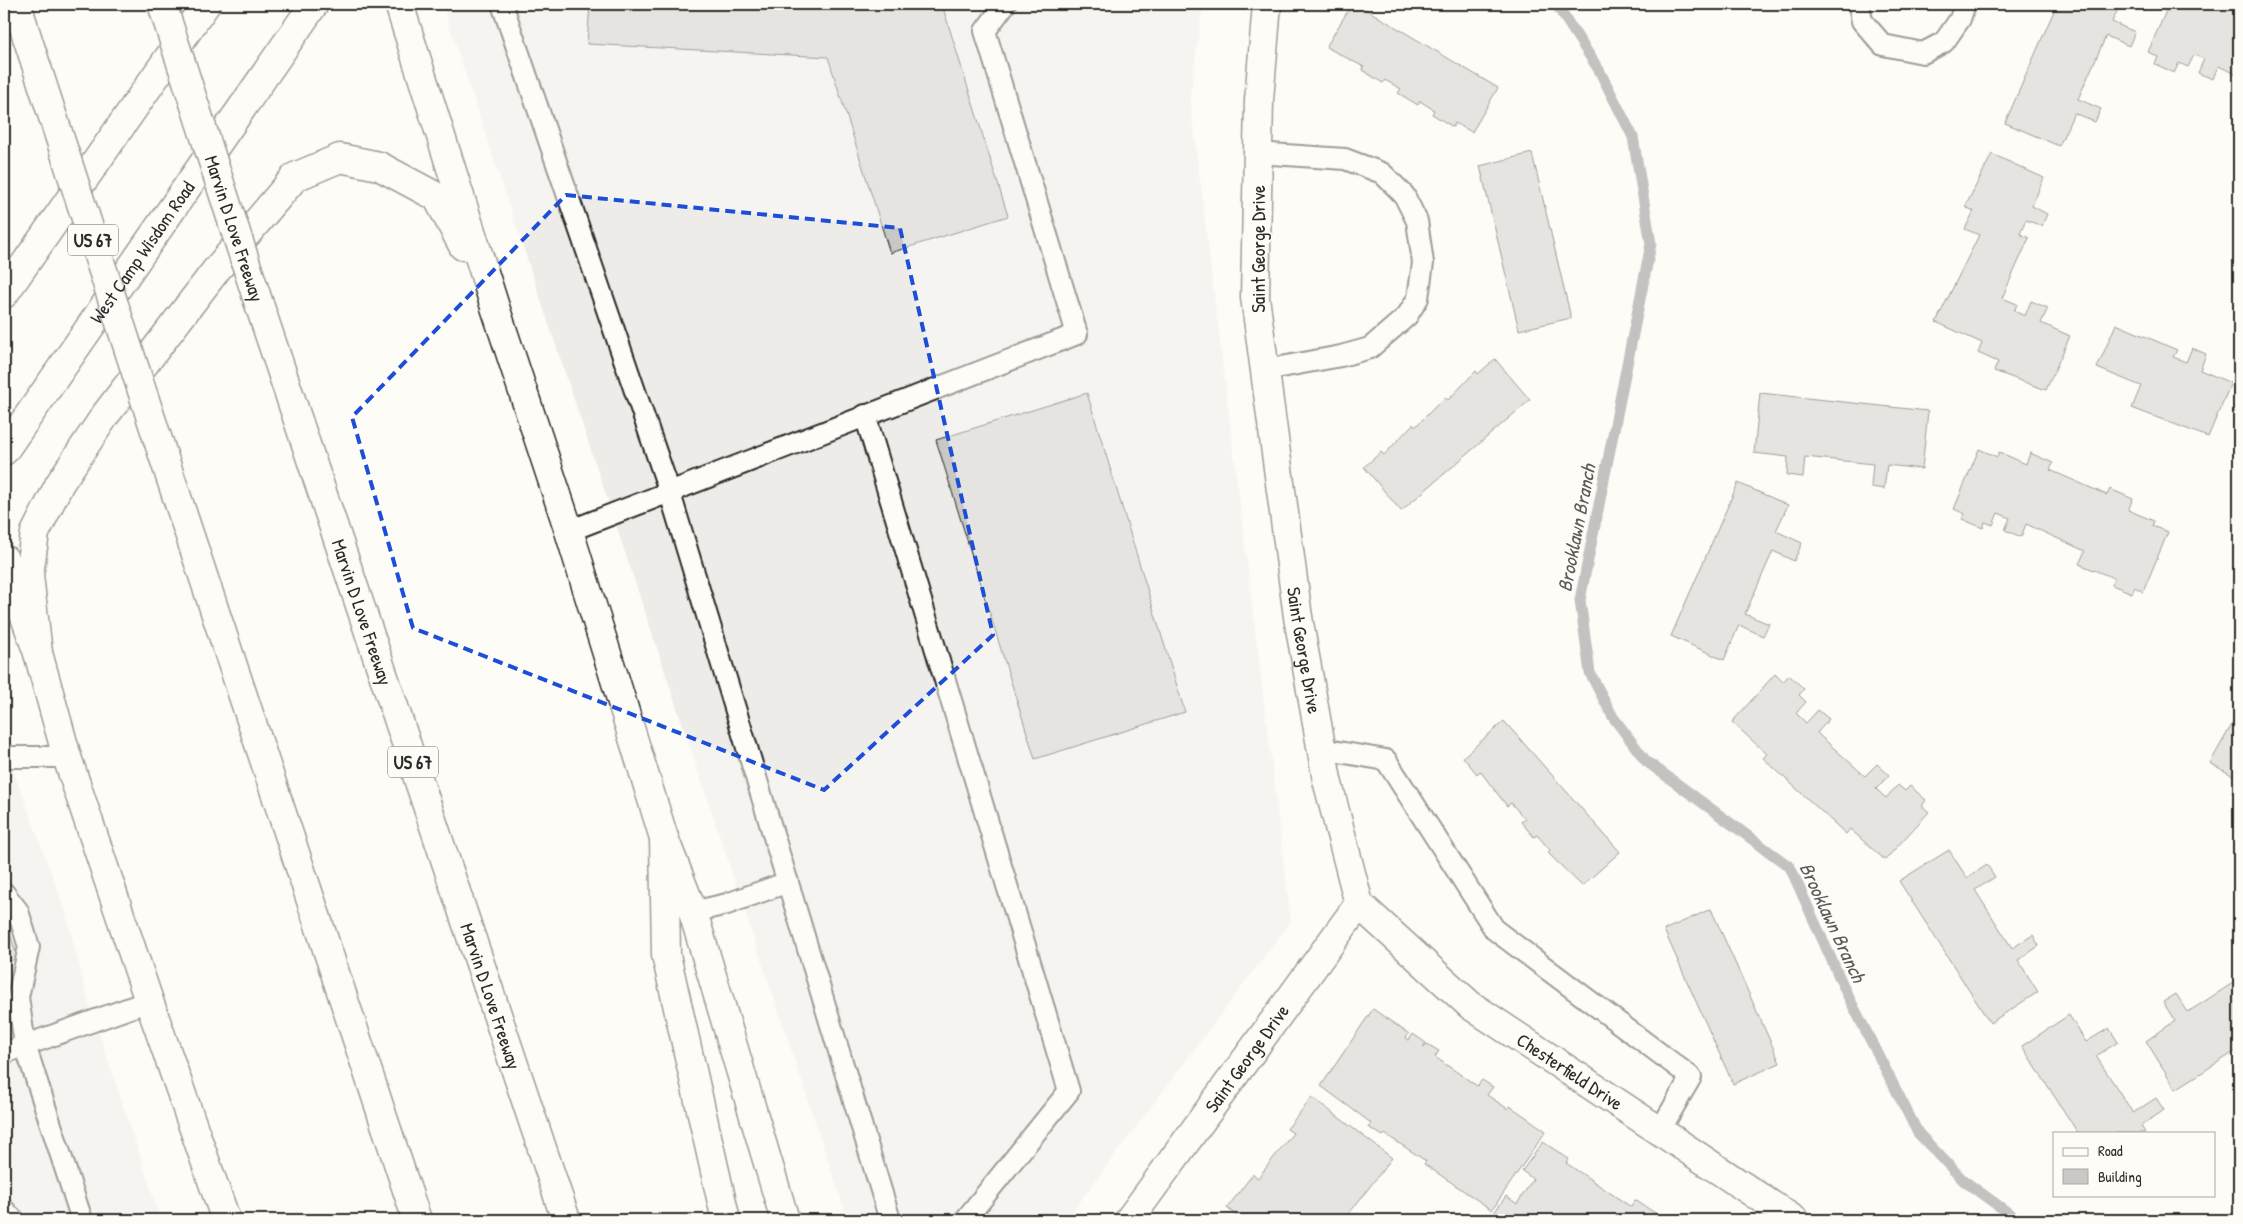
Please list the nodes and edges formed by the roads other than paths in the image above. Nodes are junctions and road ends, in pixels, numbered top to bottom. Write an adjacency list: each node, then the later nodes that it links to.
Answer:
1 (16, 4): 38 (main road, US 67, bridge)
2 (162, 4): 39 (main road, Marvin D Love Freeway / US 67, bridge)
3 (206, 4): 12 (main road)
4 (314, 4): 16 (main road, West Camp Wisdom Road)
5 (400, 4): 13 (main road)
6 (502, 4): 17 (lane)
7 (1005, 4): 15 (lane)
8 (1267, 4): 11 (main road, Saint George Drive)
9 (1859, 4): 10 (lane)
10 (1965, 4)
11 (1258, 153): 14 (main road, Saint George Drive); 14 (lane)
12 (4, 294)
13 (495, 307): 18 (main road); 20 (main road)
14 (1265, 370): 21 (main road, Saint George Drive)
15 (865, 416): 17 (lane); 43 (lane)
16 (4, 451)
17 (669, 490): 18 (lane); 25 (lane)
18 (569, 531): 24 (main road)
19 (4, 559): 20 (main road)
20 (38, 653): 23 (main road)
21 (1321, 749): 27 (main road, Saint George Drive); 33 (lane)
22 (4, 757): 23 (lane)
23 (67, 757): 30 (main road)
24 (664, 838): 28 (main road); 40 (main road)
25 (788, 882): 28 (lane); 42 (lane)
26 (4, 894): 29 (lane)
27 (1358, 904): 33 (main road, Chesterfield Drive); 44 (main road, Saint George Drive)
28 (693, 912): 41 (main road)
29 (11, 999): 31 (lane)
30 (149, 1002): 31 (lane); 37 (main road)
31 (25, 1045): 32 (lane); 36 (lane)
32 (4, 1053)
33 (1659, 1132): 45 (main road, Chesterfield Drive)
34 (4, 1210): 35 (lane)
35 (14, 1220)
36 (82, 1220)
37 (226, 1220)
38 (417, 1220)
39 (566, 1220)
40 (726, 1220)
41 (785, 1220)
42 (890, 1220)
43 (965, 1220)
44 (1129, 1220)
45 (1794, 1220)

